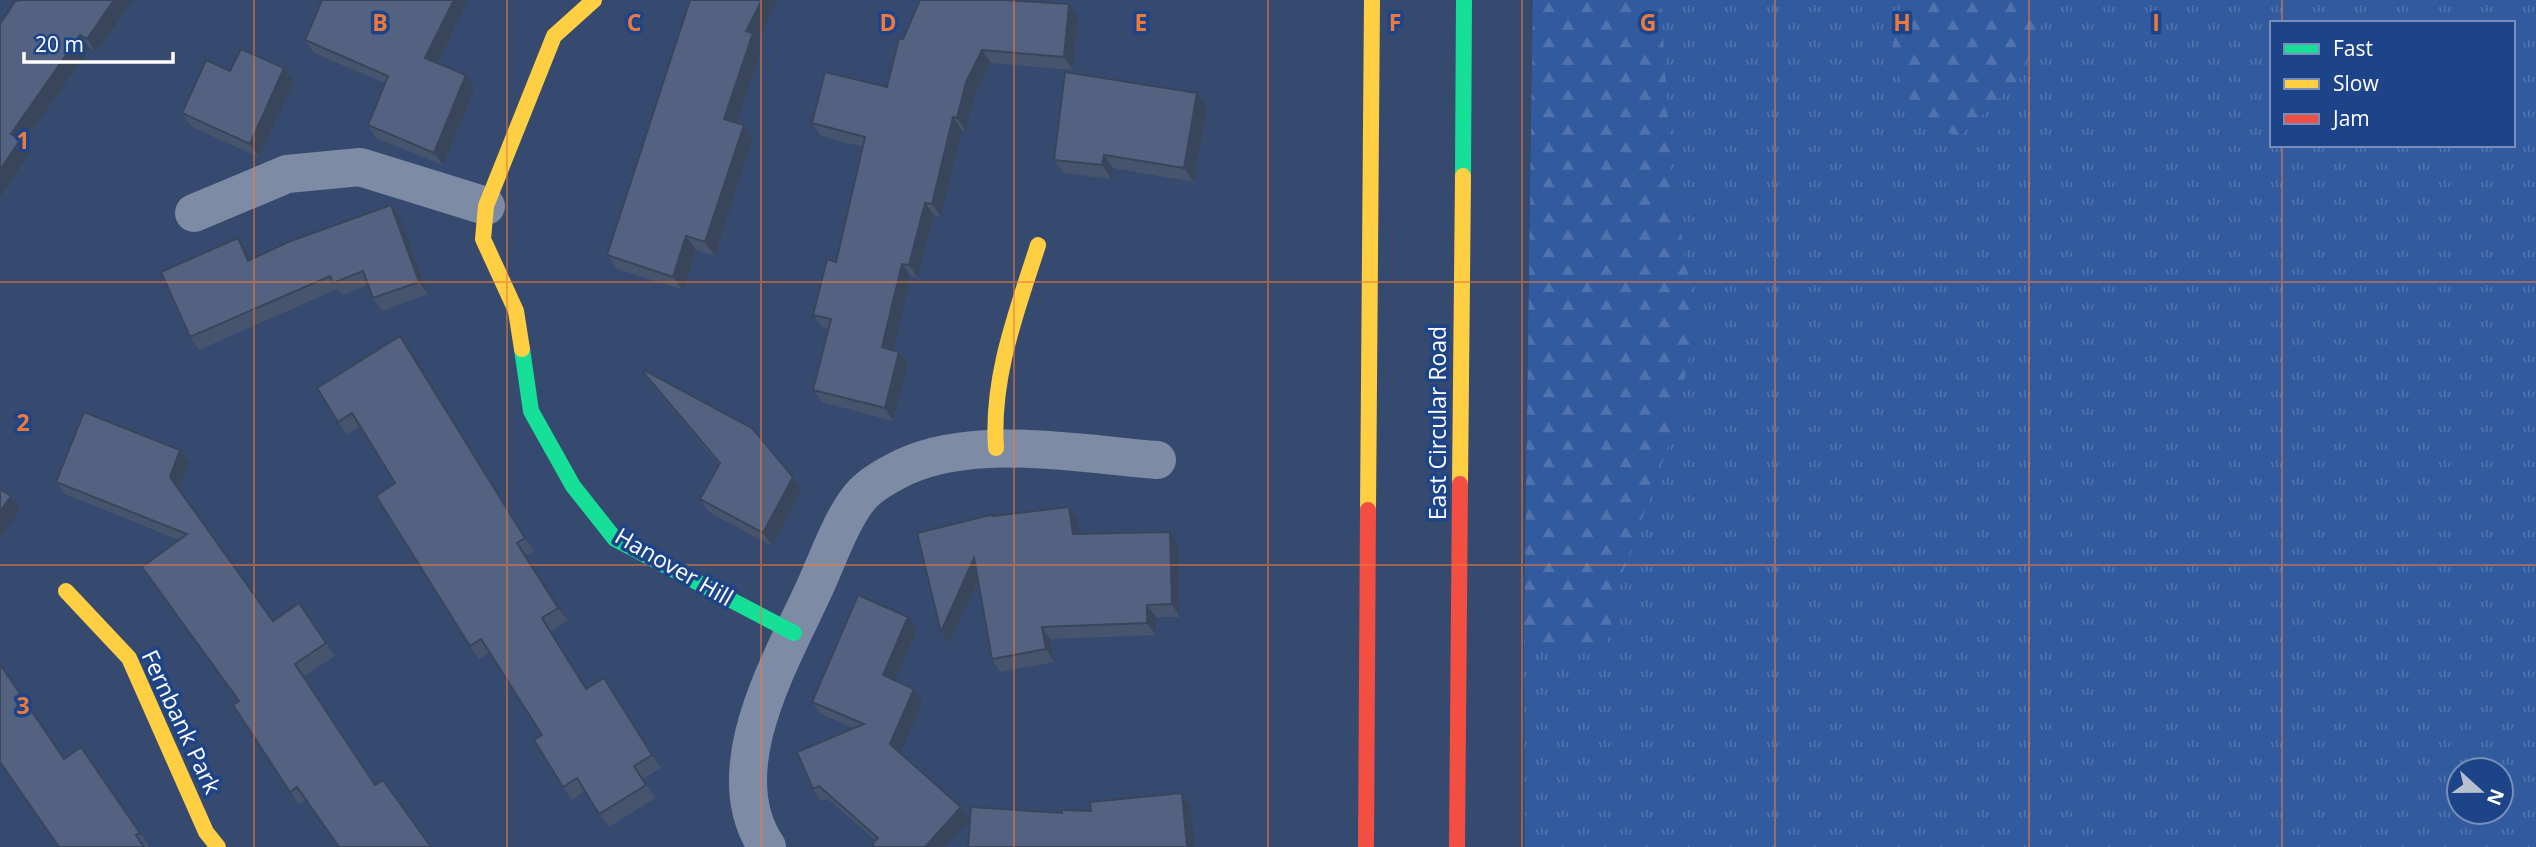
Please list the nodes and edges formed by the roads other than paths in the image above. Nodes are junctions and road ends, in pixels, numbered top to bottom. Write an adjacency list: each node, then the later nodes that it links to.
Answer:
1 (594, 0): 4 (main road, Hanover Hill)
2 (1372, 0): 13 (main road)
3 (1464, 0): 14 (main road, East Circular Road)
4 (486, 206): 5 (street); 10 (main road, Hanover Hill)
5 (194, 213)
6 (1038, 245): 7 (main road)
7 (996, 448): 8 (street); 10 (street)
8 (1157, 460)
9 (66, 592): 11 (main road, Fernbank Park)
10 (794, 633): 12 (street)
11 (218, 847)
12 (767, 847)
13 (1366, 847)
14 (1457, 847)

